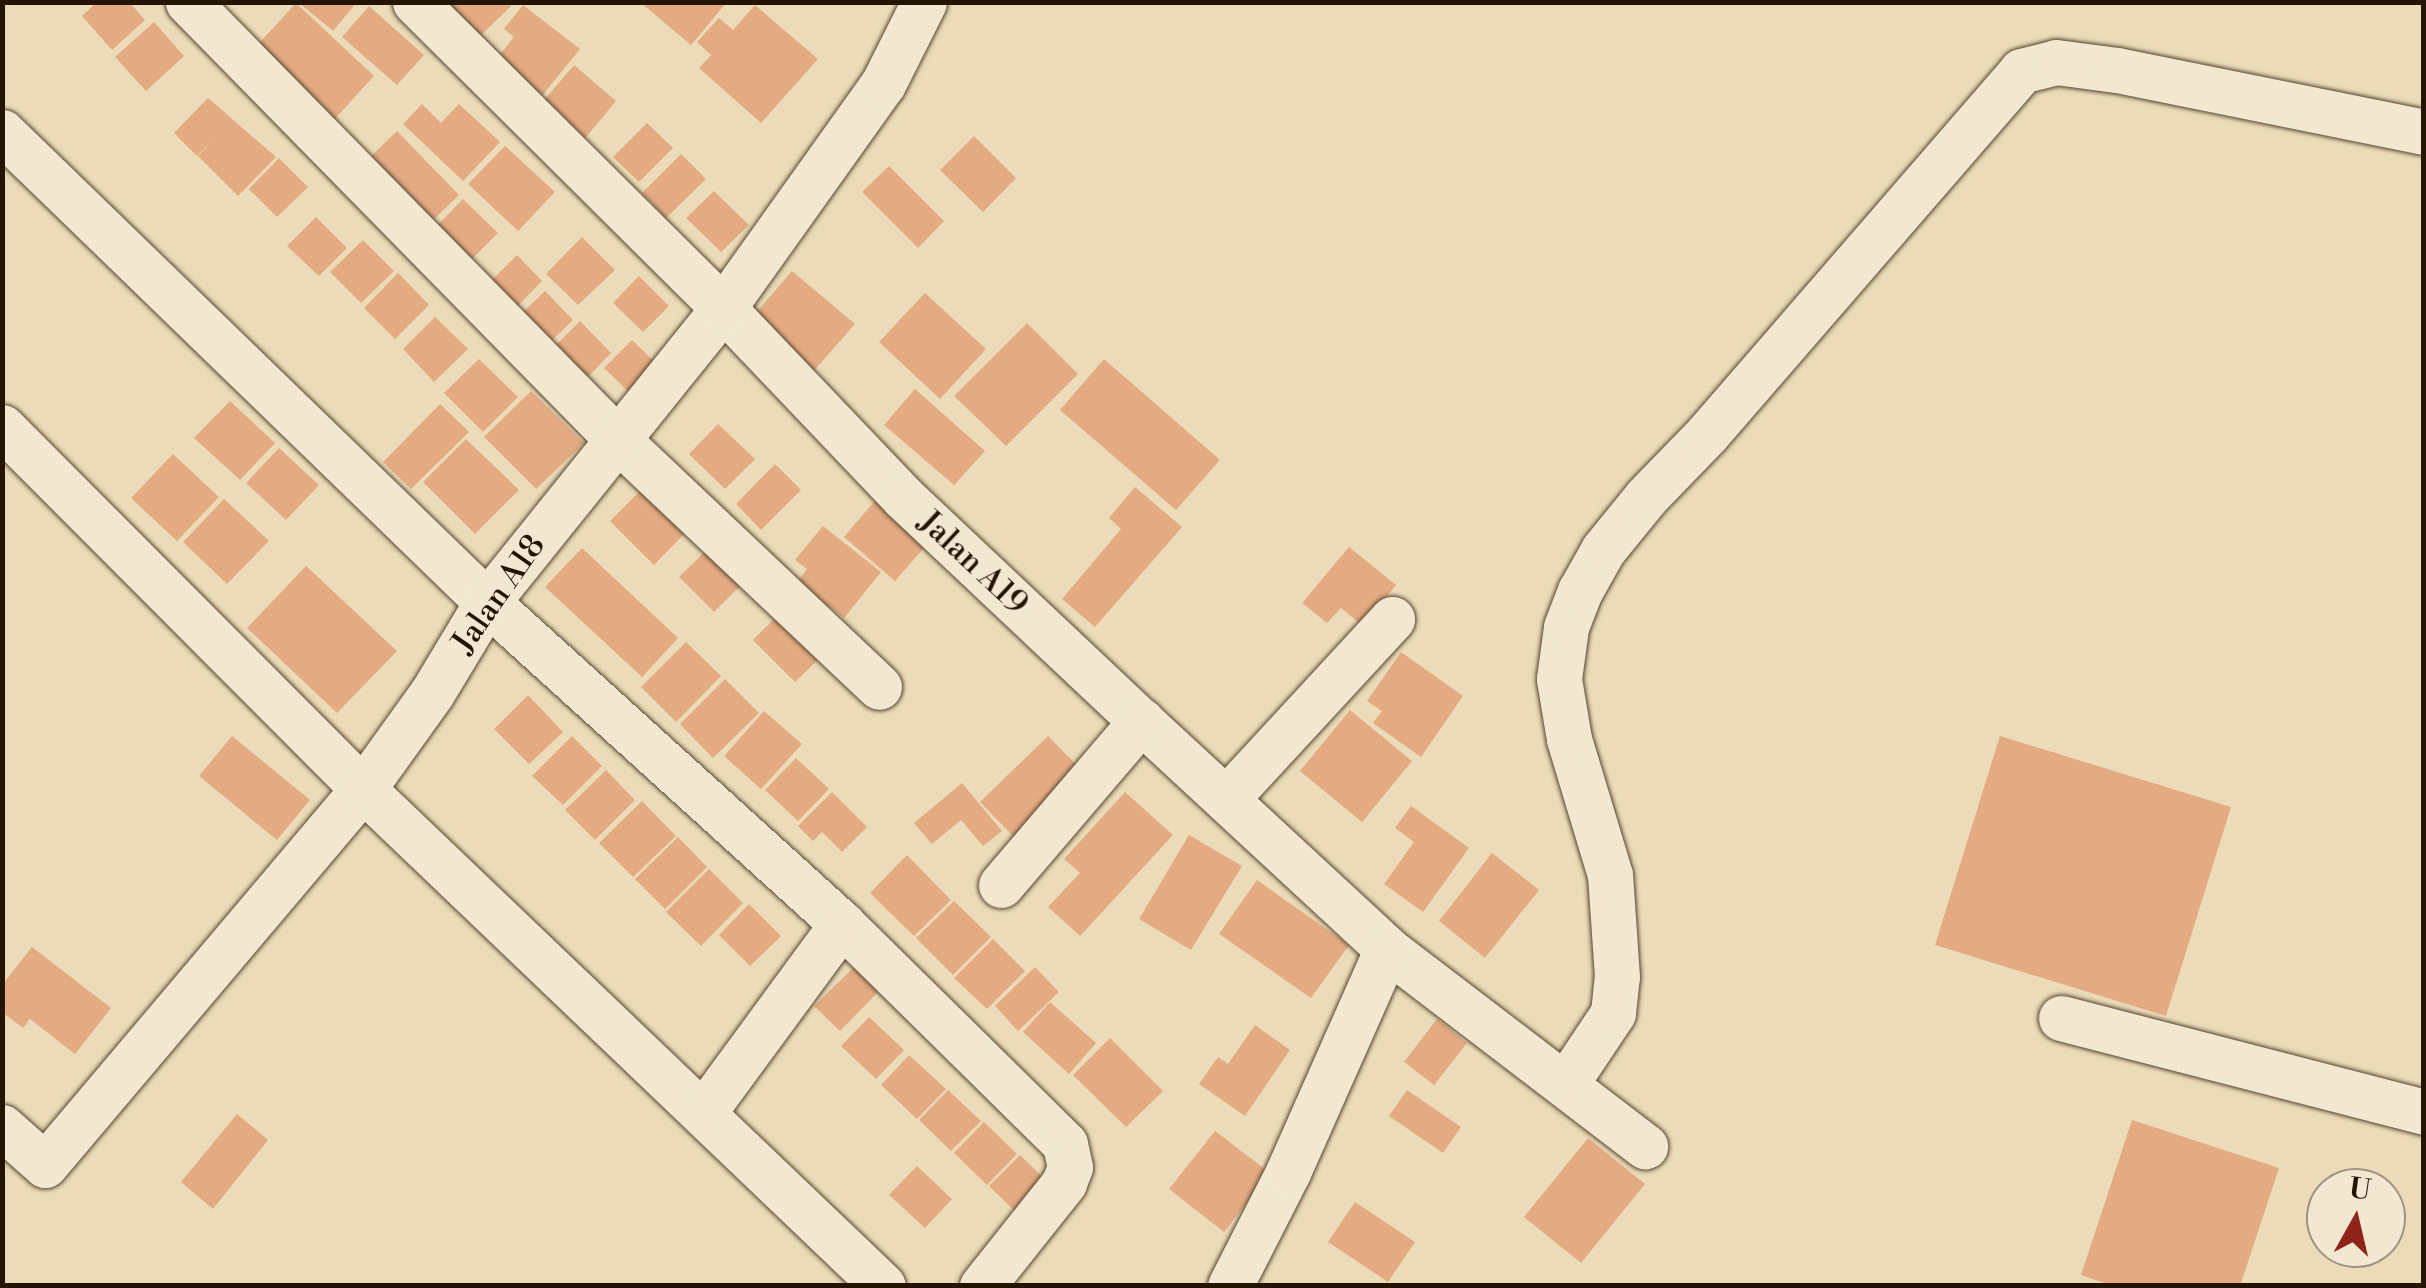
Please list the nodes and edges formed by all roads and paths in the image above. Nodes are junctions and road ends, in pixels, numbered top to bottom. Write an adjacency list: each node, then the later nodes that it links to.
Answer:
1 (188, 2): 8 (street)
2 (416, 2): 6 (street, Jalan A19)
3 (924, 2): 6 (street, Jalan A18)
4 (2, 132): 9 (street)
5 (2424, 132): 19 (street)
6 (723, 308): 8 (street, Jalan A18); 12 (street, Jalan A19)
7 (2, 427): 13 (street)
8 (616, 438): 9 (street, Jalan A18); 11 (street)
9 (487, 602): 13 (street, Jalan A18); 16 (street)
10 (1392, 619): 14 (street)
11 (879, 687)
12 (1142, 721): 14 (street, Jalan A19); 15 (street)
13 (363, 789): 21 (street); 22 (street, Jalan A18)
14 (1226, 800): 17 (street, Jalan A19)
15 (1001, 885)
16 (842, 924): 21 (street); 25 (street)
17 (1386, 949): 19 (street, Jalan A19); 26 (street)
18 (2061, 1018): 20 (street)
19 (1567, 1082): 23 (street, Jalan A19)
20 (2424, 1112)
21 (702, 1113): 24 (street)
22 (2, 1127)
23 (1645, 1146)
24 (883, 1286)
25 (982, 1286)
26 (1230, 1286)

